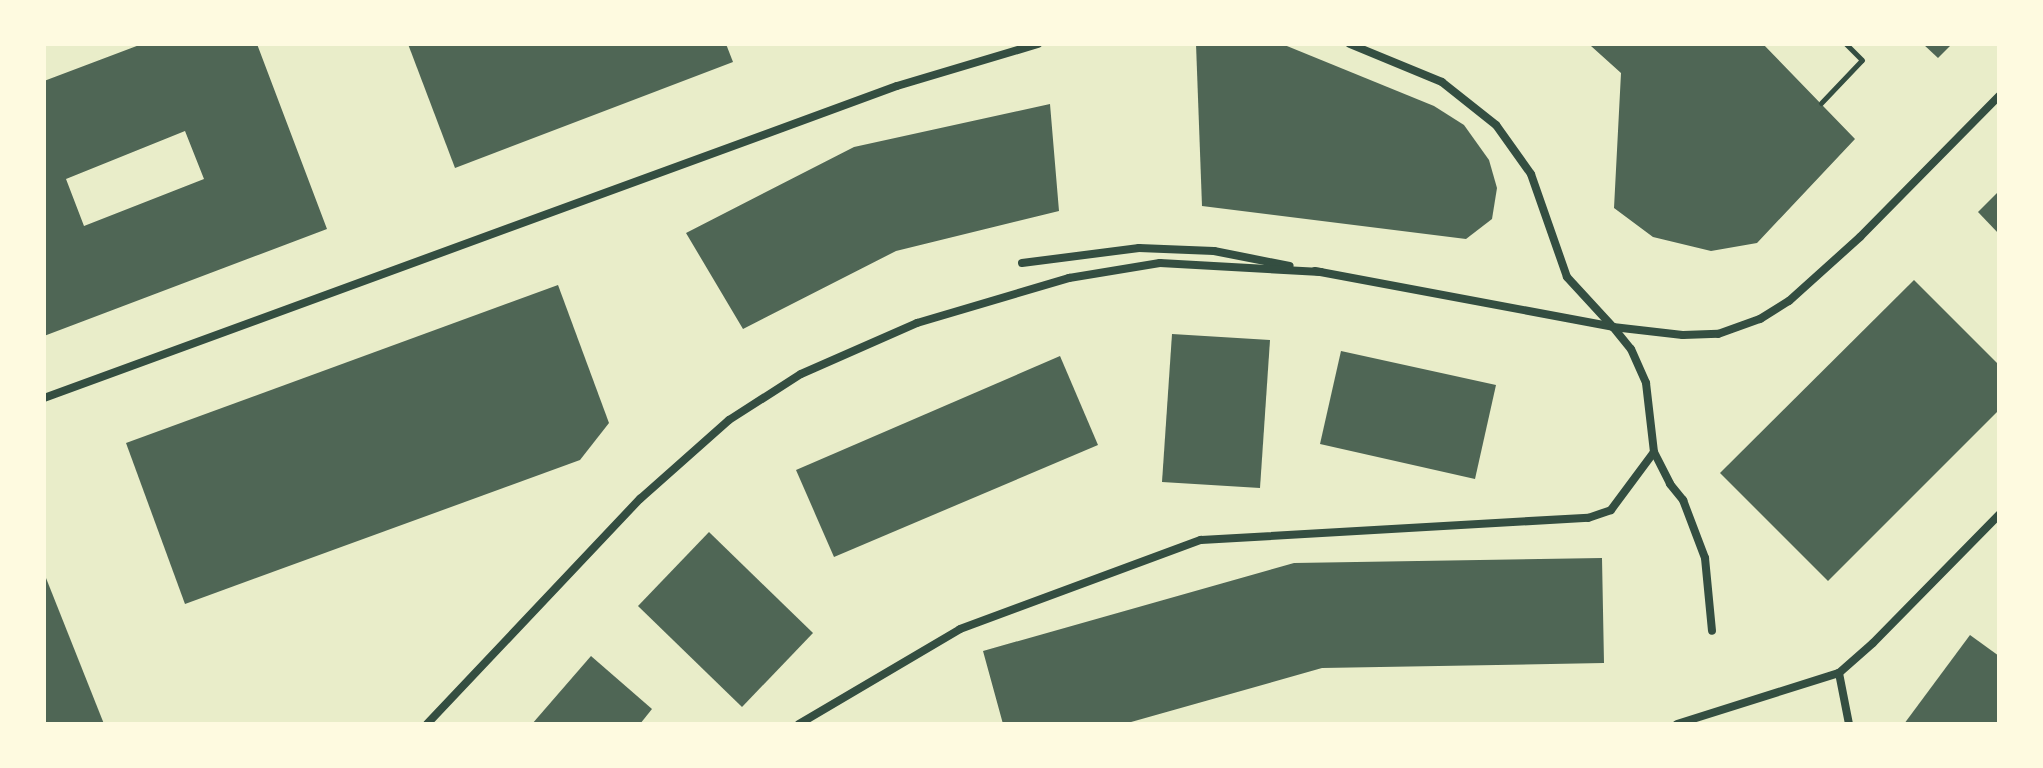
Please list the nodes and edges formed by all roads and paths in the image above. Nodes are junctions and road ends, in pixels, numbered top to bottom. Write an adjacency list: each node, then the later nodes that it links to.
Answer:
1 (1038, 44): 9 (street)
2 (1350, 44): 8 (street)
3 (1846, 44): 5 (path)
4 (1999, 96): 8 (street)
5 (1821, 103)
6 (1022, 263): 7 (street)
7 (1321, 272): 8 (street); 14 (street)
8 (1613, 327): 10 (street)
9 (44, 398)
10 (1654, 452): 12 (street); 15 (street)
11 (1999, 515): 13 (street)
12 (1712, 631)
13 (1839, 673): 16 (street); 17 (street)
14 (427, 724)
15 (799, 724)
16 (1677, 724)
17 (1849, 724)

